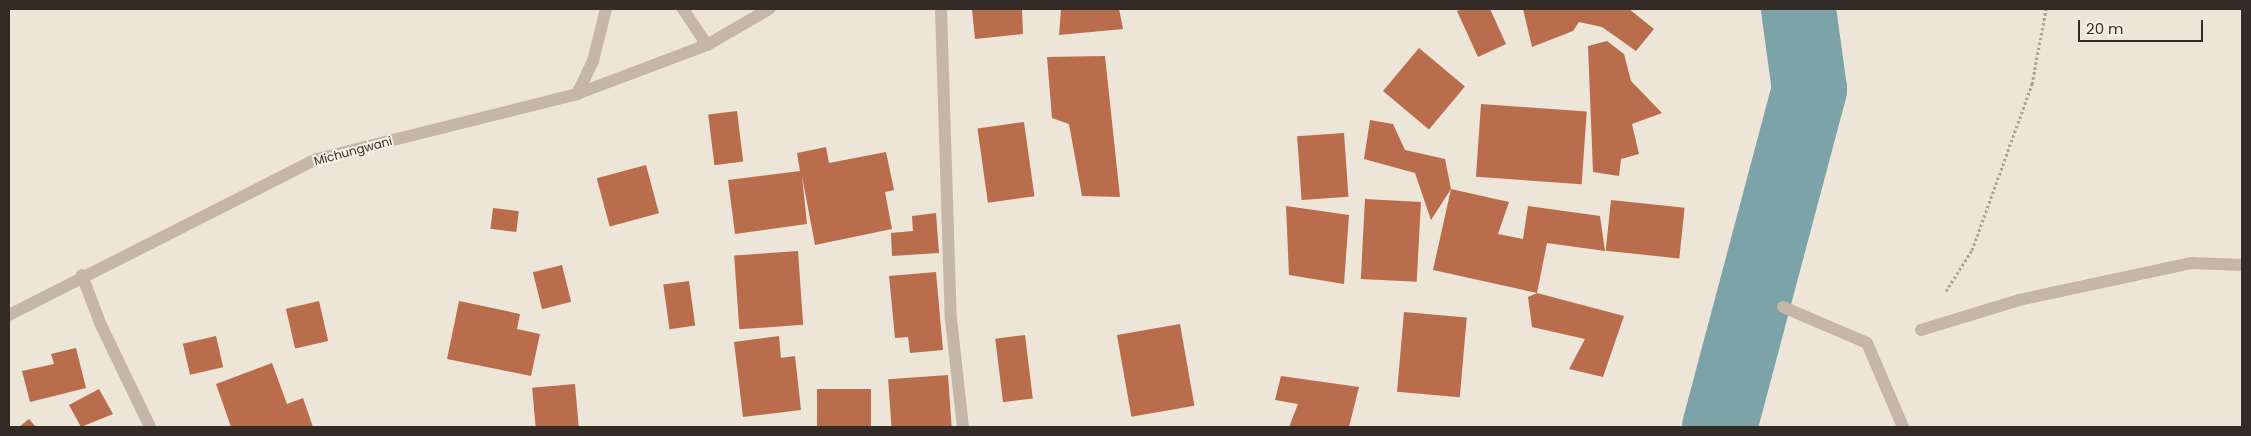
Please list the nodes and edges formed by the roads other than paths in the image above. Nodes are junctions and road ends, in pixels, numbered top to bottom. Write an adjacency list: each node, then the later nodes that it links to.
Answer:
1 (606, 9): 6 (street)
2 (683, 9): 5 (street)
3 (769, 9): 5 (street, Michungwani)
4 (941, 9): 13 (street)
5 (707, 45): 6 (street, Michungwani)
6 (577, 94): 8 (street, Michungwani)
7 (2242, 265): 11 (street)
8 (82, 275): 10 (street, Michungwani); 12 (street)
9 (1783, 307): 14 (street)
10 (9, 315)
11 (1921, 330)
12 (150, 427)
13 (963, 427)
14 (1903, 427)

